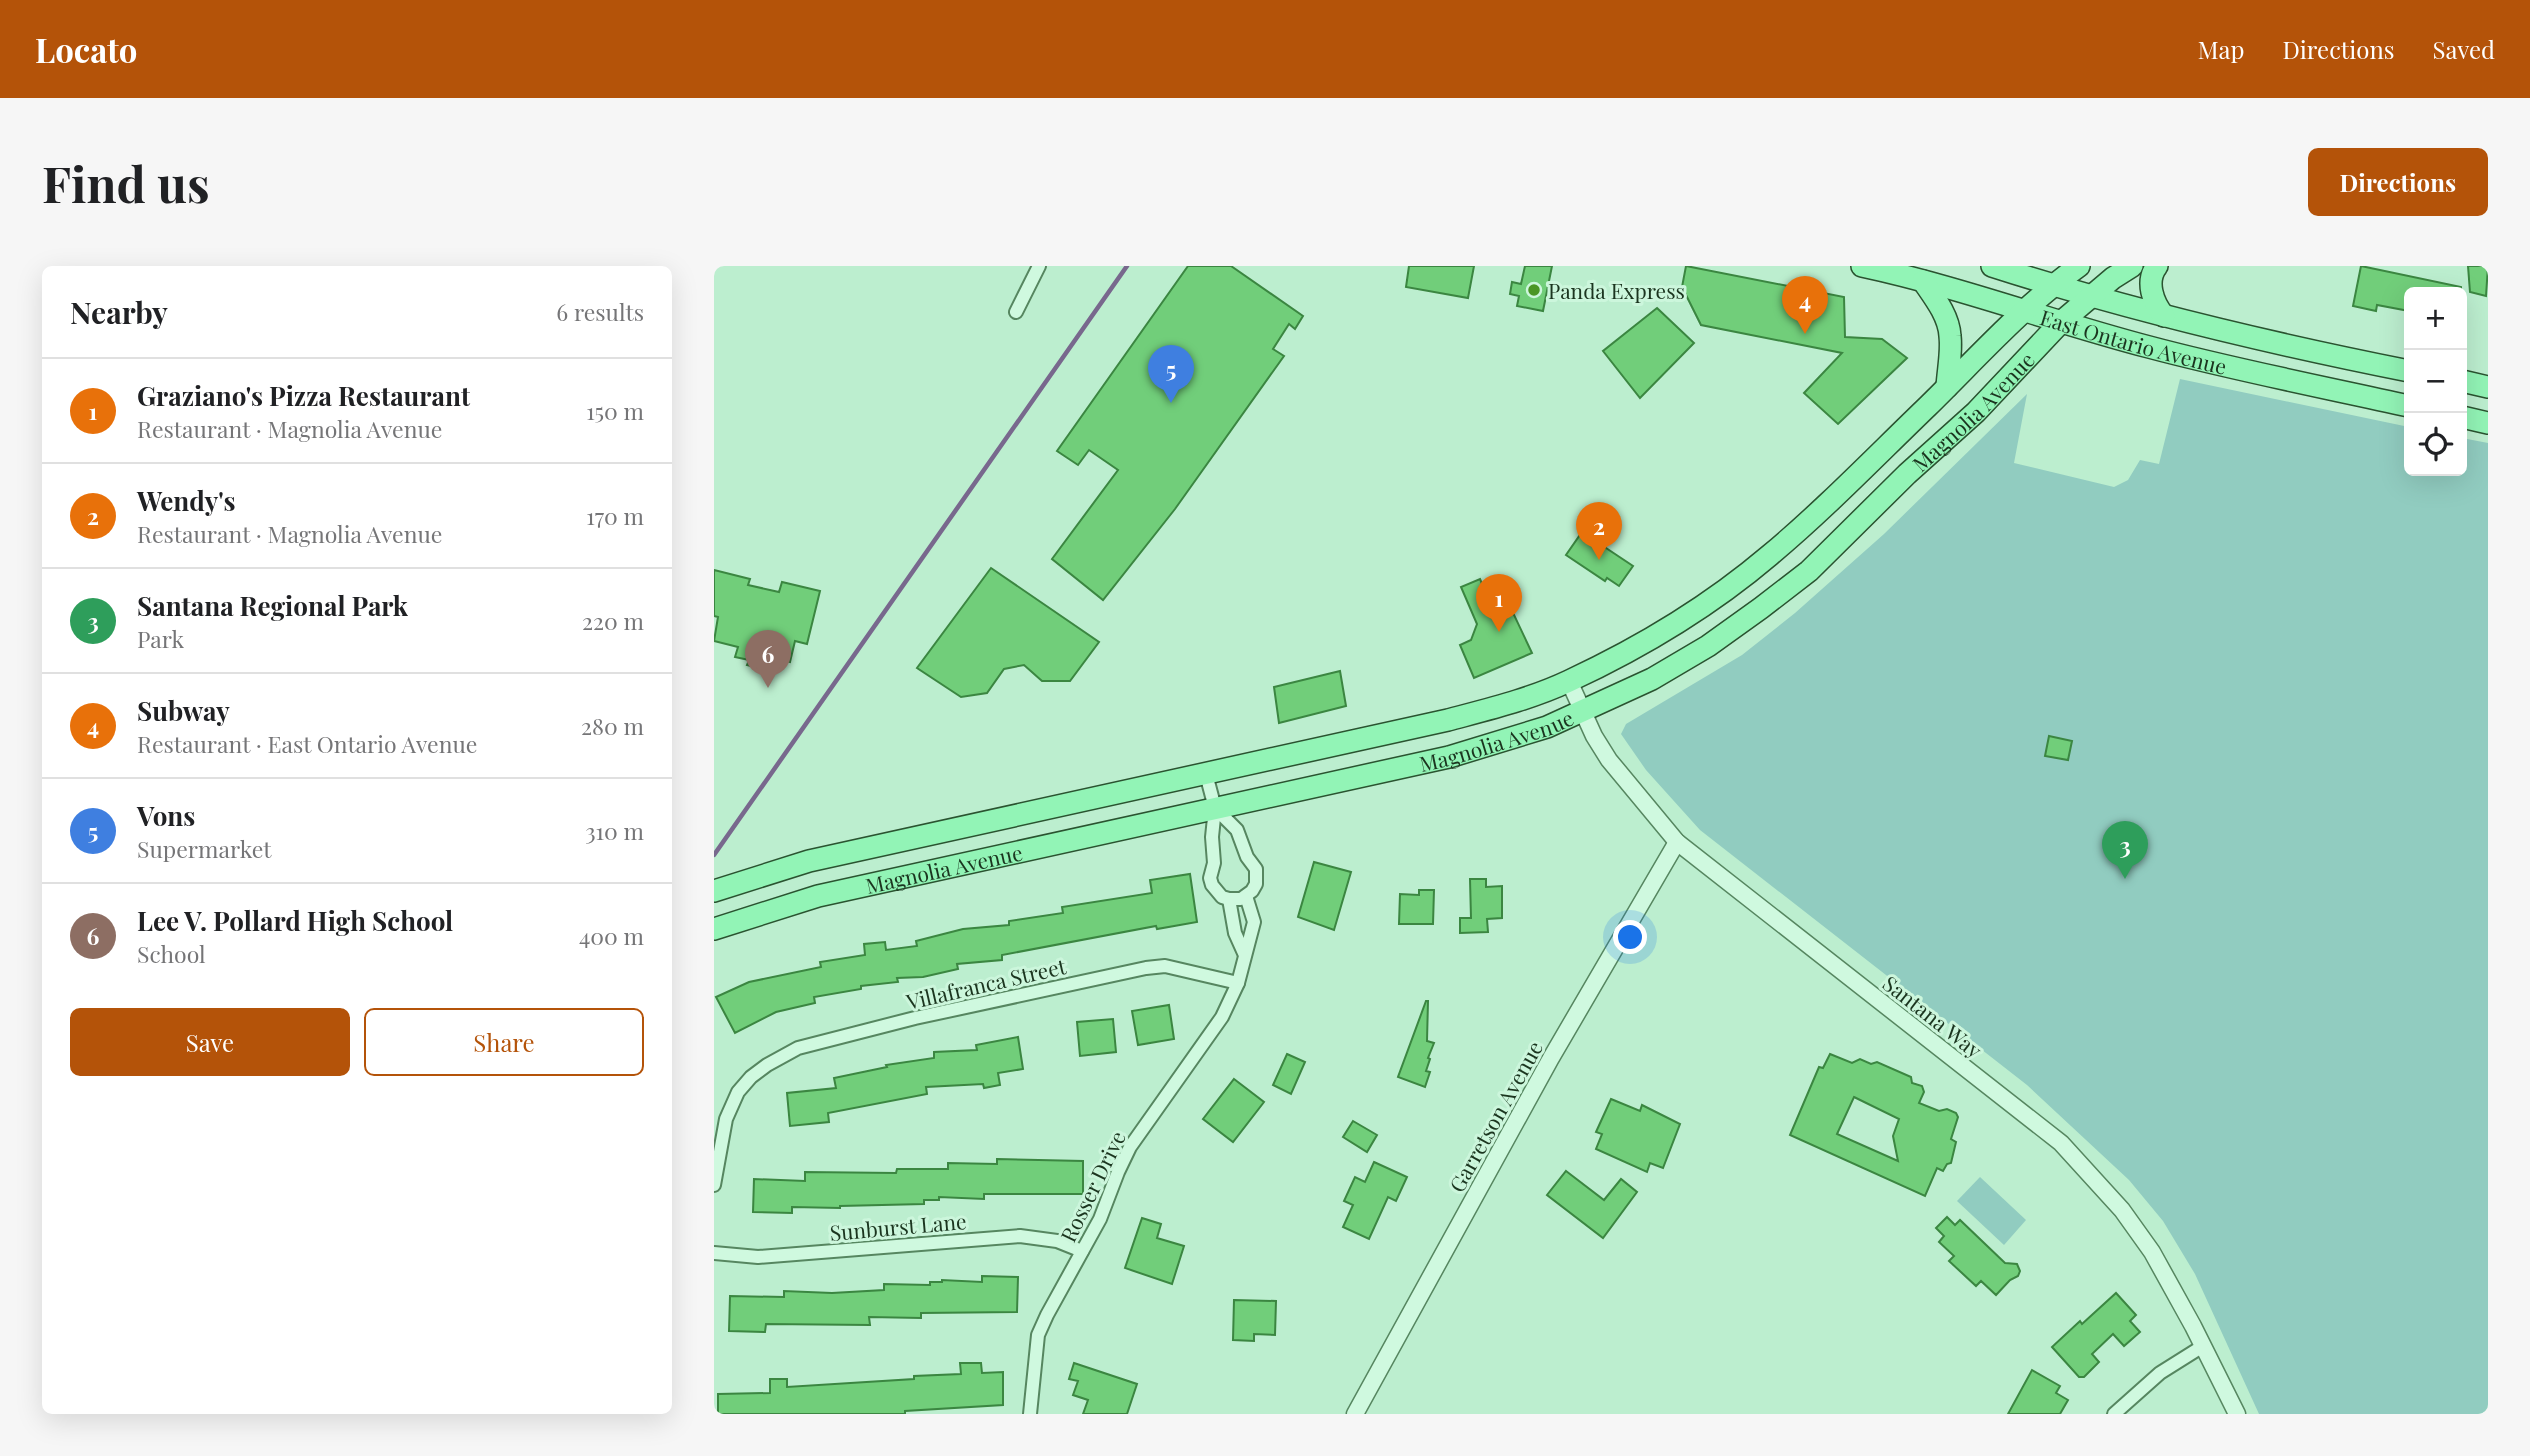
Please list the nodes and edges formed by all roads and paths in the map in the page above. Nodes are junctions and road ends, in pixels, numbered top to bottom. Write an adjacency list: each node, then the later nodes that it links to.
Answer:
1 (1039, 266): 11 (street)
2 (1862, 266): 7 (main road, East Ontario Avenue)
3 (1992, 266): 8 (main road, East Ontario Avenue)
4 (2079, 266): 8 (main road, Magnolia Avenue)
5 (2132, 266): 9 (main road, Magnolia Avenue)
6 (2157, 266): 12 (main road)
7 (1923, 281): 10 (main road, East Ontario Avenue); 16 (main road)
8 (2054, 284): 9 (main road, East Ontario Avenue); 10 (main road, Magnolia Avenue)
9 (2090, 296): 12 (main road, East Ontario Avenue); 13 (main road, Magnolia Avenue)
10 (2026, 310): 13 (main road, East Ontario Avenue); 16 (main road, Magnolia Avenue)
11 (1016, 312)
12 (2164, 316): 14 (main road, East Ontario Avenue)
13 (2060, 323): 18 (main road, East Ontario Avenue); 22 (main road, Magnolia Avenue)
14 (2404, 370)
15 (2467, 382): 17 (main road)
16 (1947, 387): 21 (main road, Magnolia Avenue)
17 (2488, 387)
18 (2404, 405)
19 (2467, 418): 20 (main road)
20 (2488, 423)
21 (1569, 681): 22 (street, Santana Way); 23 (main road, Magnolia Avenue)
22 (1583, 711): 24 (main road, Magnolia Avenue); 25 (street, Santana Way)
23 (1206, 774): 24 (street, Rosser Drive); 26 (main road, Magnolia Avenue)
24 (1215, 808): 27 (street, Rosser Drive); 28 (street, Rosser Drive); 29 (main road, Magnolia Avenue)
25 (1677, 842): 35 (street, Santana Way); 37 (street, Garretson Avenue)
26 (714, 891)
27 (1247, 896): 28 (street); 30 (street, Rosser Drive)
28 (1229, 899): 30 (street, Rosser Drive)
29 (714, 929)
30 (1244, 953): 31 (street, Rosser Drive)
31 (1238, 983): 32 (street, Villafranca Street); 33 (street, Rosser Drive)
32 (714, 1185)
33 (1082, 1251): 34 (street, Sunburst Lane); 36 (street, Rosser Drive)
34 (714, 1253)
35 (2203, 1346): 38 (street); 39 (street, Santana Way)
36 (1030, 1414)
37 (1355, 1414)
38 (2114, 1414)
39 (2237, 1414)

